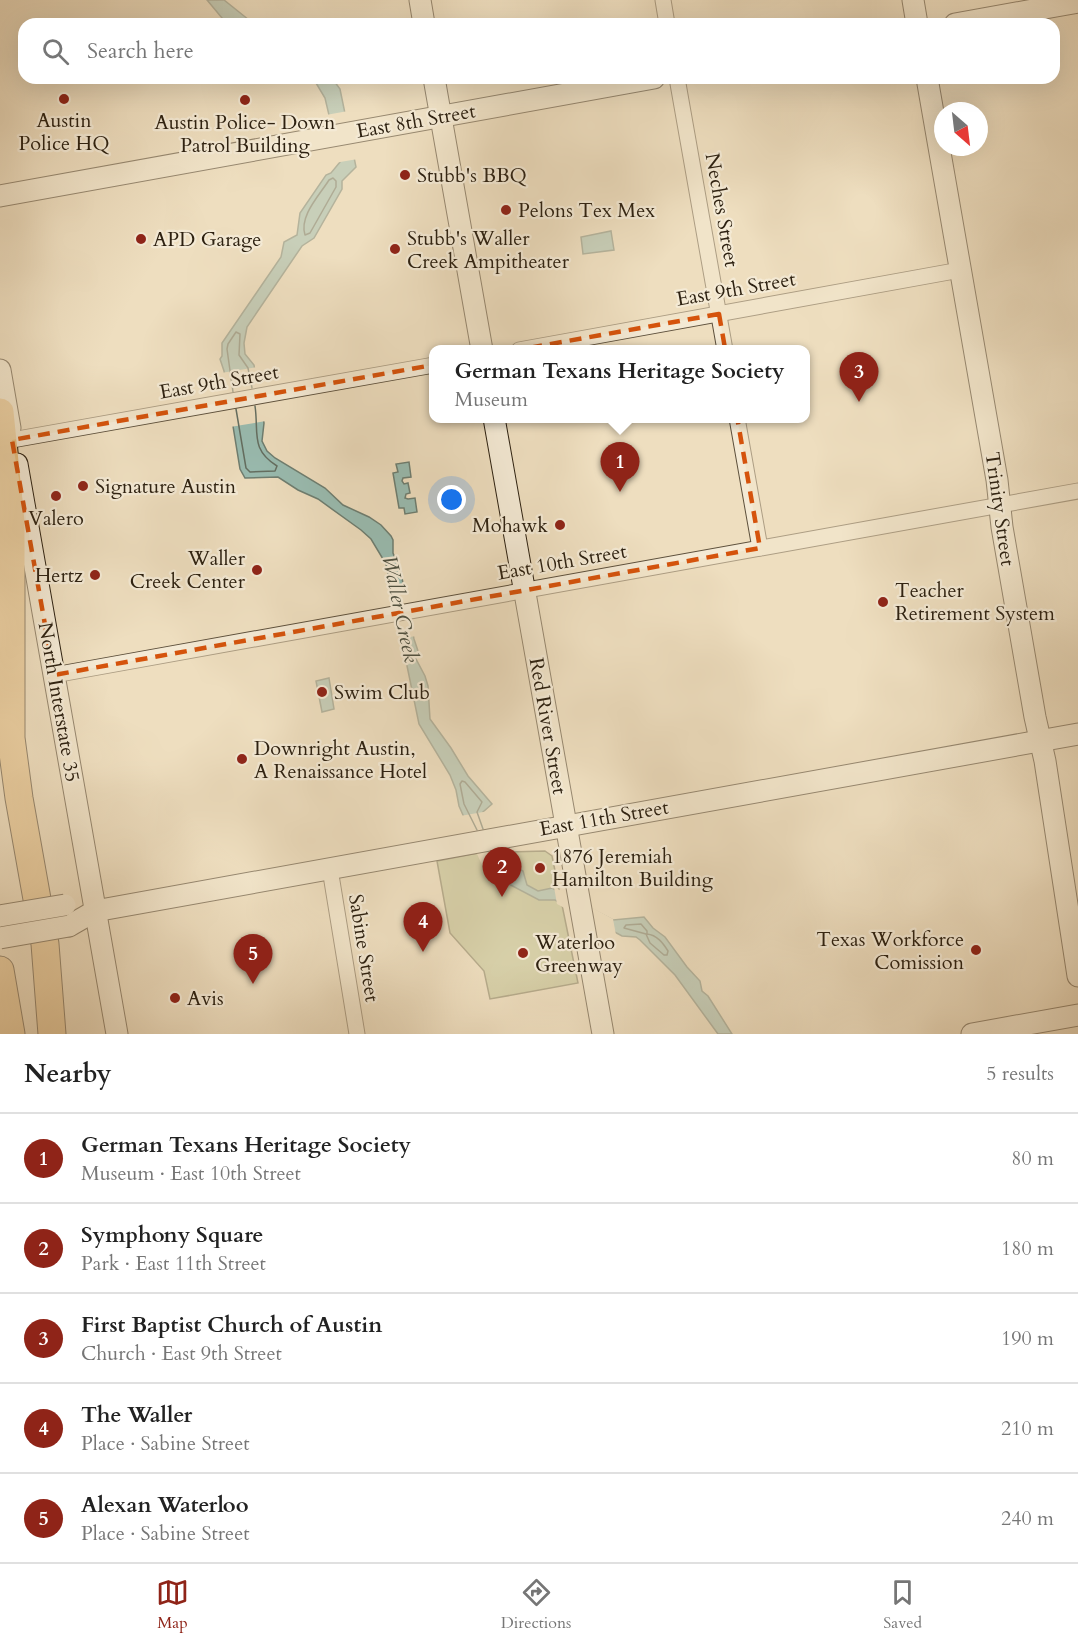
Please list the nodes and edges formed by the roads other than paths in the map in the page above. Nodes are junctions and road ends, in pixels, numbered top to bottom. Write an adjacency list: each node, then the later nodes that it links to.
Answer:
1 (420, 0): 5 (main road)
2 (663, 0): 6 (street)
3 (913, 0): 7 (main road)
4 (1078, 2): 8 (main road)
5 (423, 18)
6 (667, 18)
7 (916, 18)
8 (989, 18)
9 (435, 84): 13 (main road)
10 (620, 84): 13 (main road, East 8th Street)
11 (678, 84): 16 (street, Neches Street)
12 (928, 84): 15 (main road, Trinity Street)
13 (441, 116): 14 (main road, East 8th Street); 17 (main road)
14 (0, 196)
15 (960, 270): 16 (street, East 9th Street); 27 (main road, Trinity Street)
16 (719, 314): 18 (street, East 9th Street); 19 (street, Neches Street)
17 (481, 345)
18 (547, 345)
19 (724, 345)
20 (429, 366): 25 (street, East 9th Street)
21 (0, 370): 25 (main road, North Interstate 35)
22 (0, 412): 45 (highway)
23 (495, 423): 29 (main road, Red River Street)
24 (738, 423): 28 (street)
25 (12, 440): 30 (main road, North Interstate 35)
26 (1078, 491): 27 (street, East 10th Street)
27 (1000, 506): 28 (street, East 10th Street); 32 (main road, Trinity Street)
28 (760, 548): 29 (street, East 10th Street)
29 (524, 591): 30 (street, East 10th Street); 34 (main road, Red River Street)
30 (54, 675): 36 (main road, North Interstate 35)
31 (1078, 734): 32 (main road, East 11th Street)
32 (1040, 740): 34 (main road, East 11th Street); 40 (main road, Trinity Street)
33 (0, 792): 44 (highway)
34 (566, 825): 35 (main road, East 11th Street); 48 (main road, Red River Street)
35 (330, 868): 36 (main road, East 11th Street); 47 (street, Sabine Street)
36 (95, 911): 37 (main road, East 11th Street, bridge); 38 (main road, East 11th Street, bridge); 46 (main road, North Interstate 35)
37 (0, 916)
38 (0, 938)
39 (0, 970): 43 (highway)
40 (1078, 976)
41 (0, 1010): 43 (highway)
42 (1078, 1015): 49 (main road)
43 (9, 1034)
44 (46, 1034)
45 (52, 1034)
46 (117, 1034)
47 (357, 1034)
48 (603, 1034)
49 (972, 1034)

